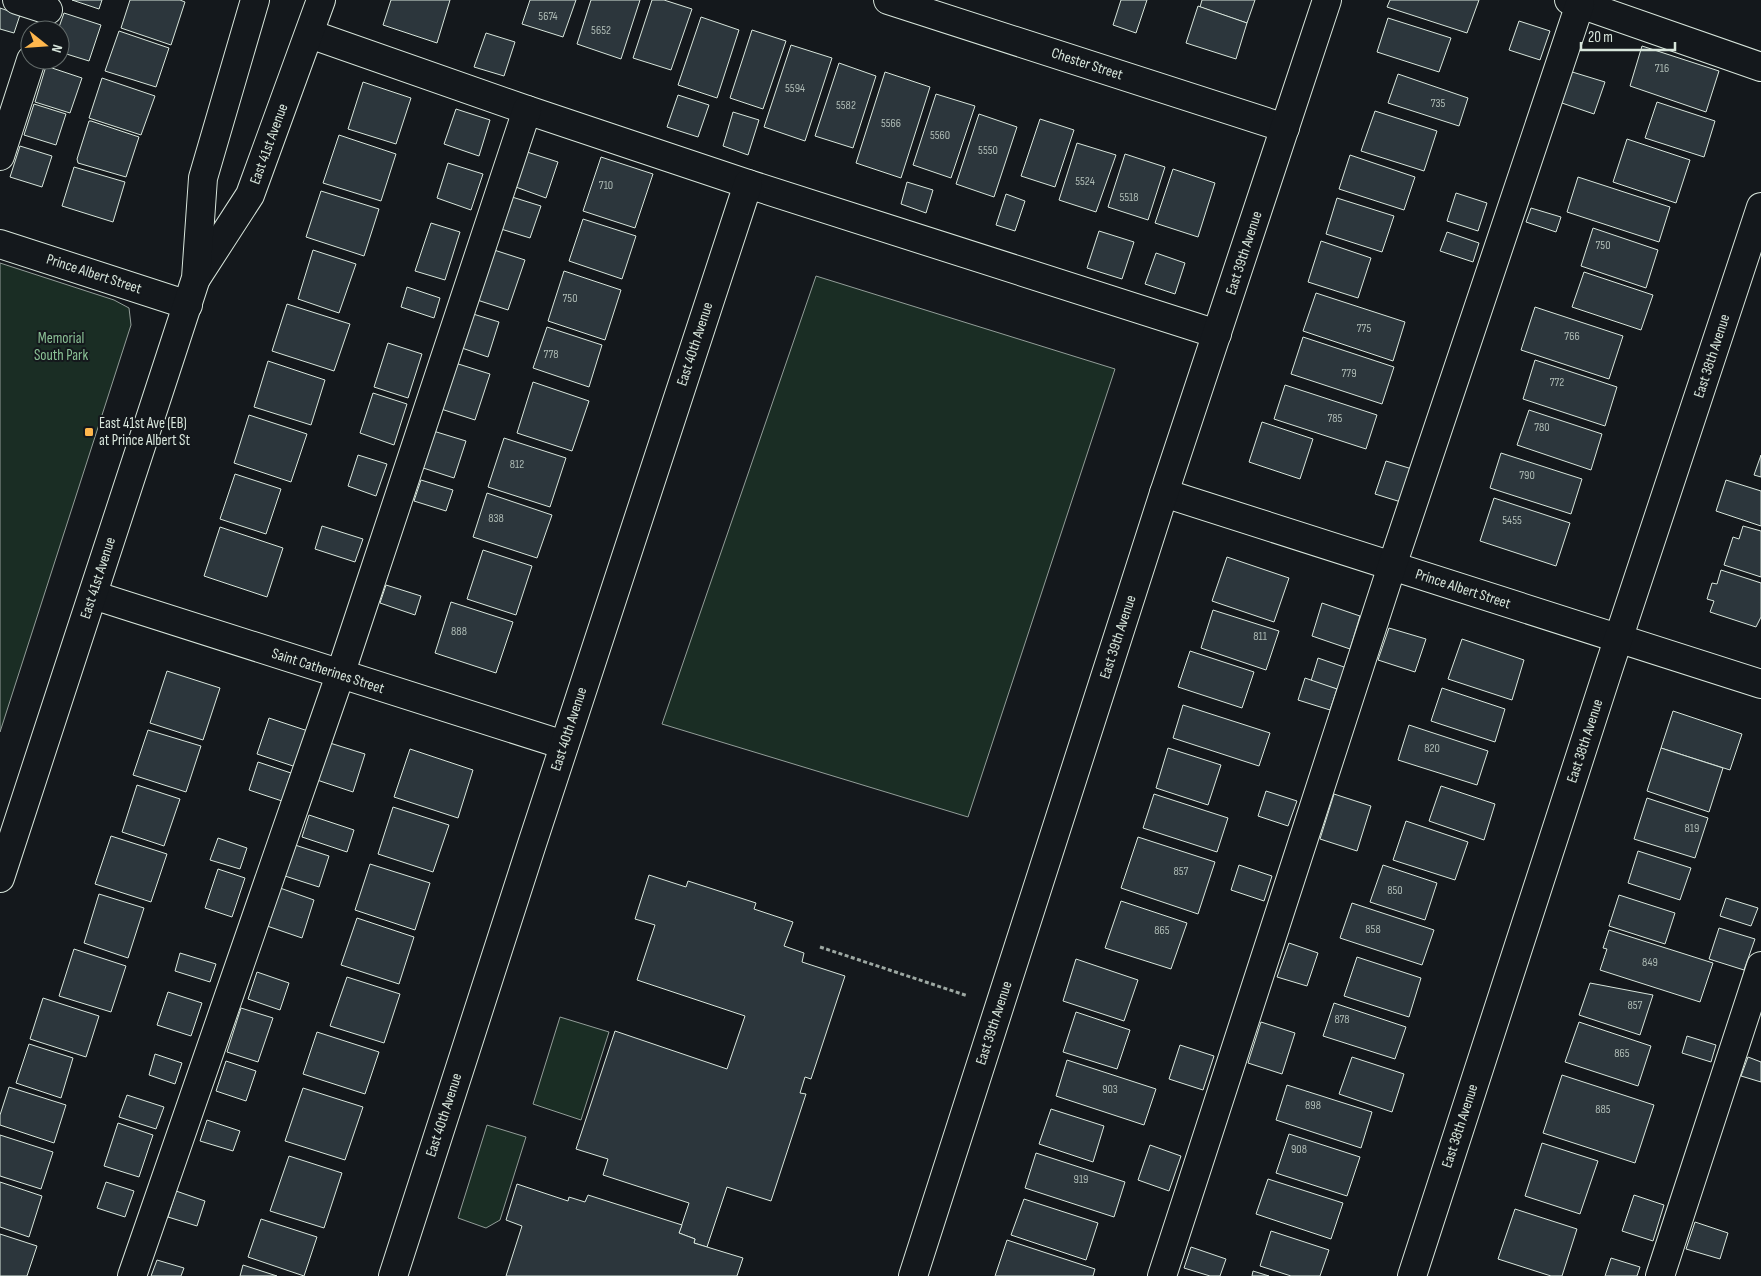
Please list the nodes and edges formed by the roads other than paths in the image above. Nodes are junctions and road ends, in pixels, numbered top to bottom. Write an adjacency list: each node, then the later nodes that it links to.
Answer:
1 (17, 0): 7 (street)
2 (255, 0): 17 (street, East 41st Avenue)
3 (321, 0): 8 (street, East 41st Avenue)
4 (888, 0): 12 (street, Chester Street)
5 (1327, 0): 12 (street, East 39th Avenue)
6 (1575, 2): 9 (street); 21 (street)
7 (47, 13)
8 (310, 34): 11 (street); 17 (street, East 41st Avenue)
9 (1761, 67)
10 (28, 70): 13 (street)
11 (527, 110): 14 (street); 24 (street)
12 (1285, 128): 19 (street, East 39th Avenue)
13 (0, 156)
14 (748, 184): 19 (street); 26 (street, East 40th Avenue)
15 (1761, 207): 23 (street, East 38th Avenue)
16 (0, 244): 18 (street, Prince Albert Street)
17 (196, 278): 18 (street, East 41st Avenue)
18 (188, 305): 22 (street, East 41st Avenue)
19 (1217, 334): 20 (street, East 39th Avenue)
20 (1164, 493): 21 (street, Prince Albert Street); 31 (street, East 39th Avenue)
21 (1392, 566): 23 (street, Prince Albert Street); 32 (street)
22 (93, 595): 24 (street, Saint Catherines Street); 27 (street, East 41st Avenue)
23 (1618, 638): 25 (street, Prince Albert Street); 33 (street, East 38th Avenue)
24 (340, 675): 26 (street, Saint Catherines Street); 29 (street)
25 (1761, 684)
26 (564, 746): 30 (street, East 40th Avenue)
27 (0, 878)
28 (1761, 966): 34 (street)
29 (132, 1276)
30 (393, 1276)
31 (913, 1276)
32 (1162, 1276)
33 (1412, 1276)
34 (1660, 1276)

